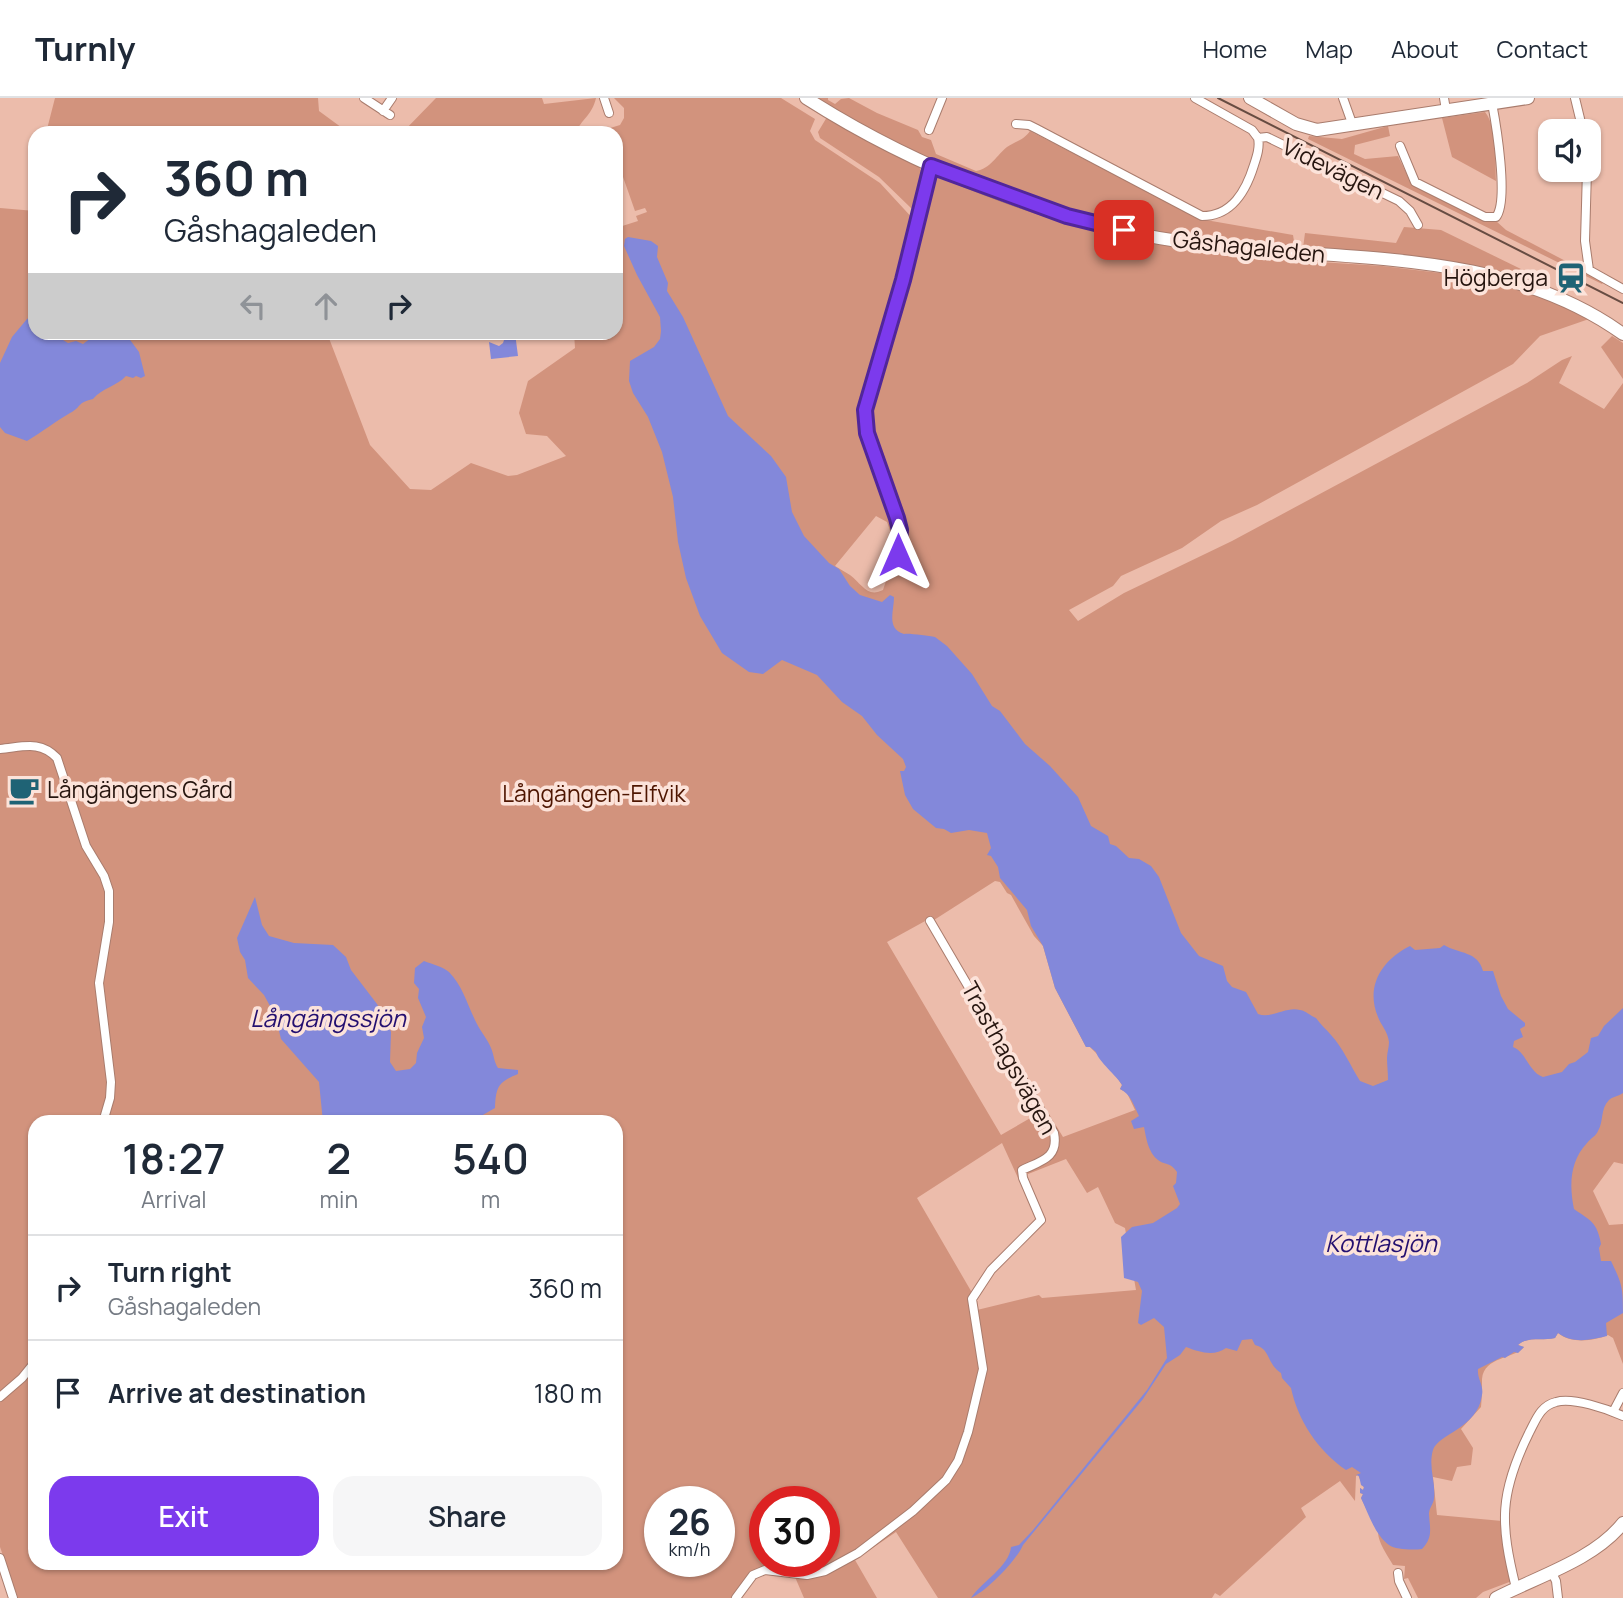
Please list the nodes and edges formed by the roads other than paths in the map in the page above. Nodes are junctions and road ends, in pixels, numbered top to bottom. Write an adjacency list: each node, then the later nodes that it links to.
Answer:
1 (364, 98): 2 (street)
2 (392, 98)
3 (604, 98): 13 (street)
4 (806, 98): 20 (main road, Gåshagaleden)
5 (942, 98): 17 (street)
6 (1195, 98): 18 (street)
7 (1250, 98): 16 (main road)
8 (1343, 98): 16 (street)
9 (1528, 98): 11 (main road)
10 (1575, 98): 14 (street)
11 (1492, 103): 12 (main road); 19 (street)
12 (1445, 104): 16 (main road)
13 (609, 113)
14 (1580, 119)
15 (1016, 124): 18 (street, Videvägen)
16 (1353, 126)
17 (929, 130)
18 (1258, 138): 22 (street, Videvägen)
19 (1400, 146)
20 (931, 166): 24 (main road, Gåshagaleden); 25 (street)
21 (1587, 182): 23 (street)
22 (1418, 225)
23 (1623, 289)
24 (1623, 334)
25 (898, 555)
26 (0, 749): 28 (street)
27 (930, 921): 40 (street, Trasthagsvägen)
28 (105, 1115)
29 (28, 1371): 31 (street)
30 (1623, 1393): 32 (street)
31 (0, 1397)
32 (1614, 1412): 33 (street); 38 (street)
33 (1623, 1416)
34 (1623, 1523): 36 (main road)
35 (0, 1558): 39 (street)
36 (1551, 1571): 38 (main road); 43 (street)
37 (1398, 1573): 41 (street)
38 (1516, 1588): 42 (main road)
39 (13, 1598)
40 (736, 1598)
41 (1407, 1598)
42 (1496, 1598)
43 (1558, 1598)

